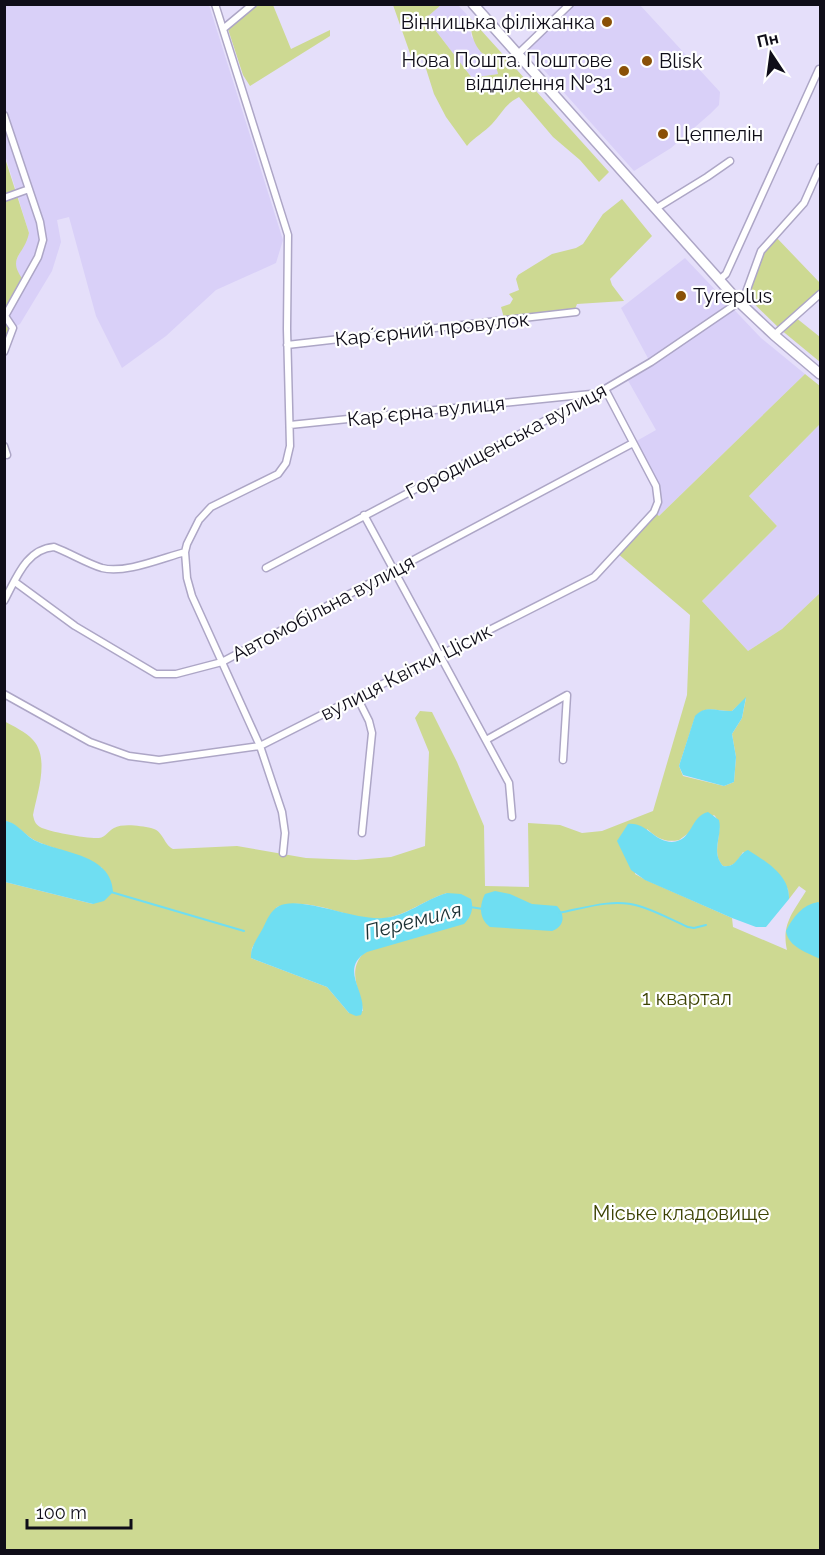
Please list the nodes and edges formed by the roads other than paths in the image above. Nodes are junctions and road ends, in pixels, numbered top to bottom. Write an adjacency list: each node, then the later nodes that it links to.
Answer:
1 (215, 4): 5 (street)
2 (253, 4): 5 (street)
3 (473, 4): 6 (main road)
4 (568, 5): 6 (street)
5 (223, 29): 19 (street)
6 (517, 55): 13 (main road)
7 (819, 69): 14 (street)
8 (4, 115): 11 (street)
9 (730, 161): 13 (street)
10 (820, 167): 16 (street)
11 (29, 189): 12 (street); 20 (street)
12 (4, 198)
13 (654, 209): 14 (main road)
14 (719, 280): 16 (main road)
15 (820, 294): 18 (street)
16 (739, 302): 18 (main road); 22 (street, Городищенська вулиця)
17 (576, 312): 19 (street, Карʼєрний провулок)
18 (774, 335): 21 (main road)
19 (287, 345): 24 (street)
20 (4, 352)
21 (820, 374)
22 (605, 389): 23 (street, Городищенська вулиця); 25 (street, вулиця Квітки Цісик)
23 (597, 393): 24 (street, Карʼєрна вулиця); 28 (street, Городищенська вулиця)
24 (290, 425): 29 (street)
25 (633, 443): 31 (street, Автомобільна вулиця); 34 (street, вулиця Квітки Цісик)
26 (4, 446): 27 (street)
27 (7, 455)
28 (364, 516): 30 (street, Городищенська вулиця); 31 (street)
29 (185, 552): 32 (street); 35 (street)
30 (266, 568)
31 (394, 570): 34 (street); 35 (street, Автомобільна вулиця)
32 (15, 582): 33 (street); 35 (street, Автомобільна вулиця)
33 (4, 601)
34 (440, 656): 37 (street, вулиця Квітки Цісик); 38 (street)
35 (222, 662): 39 (street)
36 (4, 694): 39 (street, вулиця Квітки Цісик)
37 (357, 697): 39 (street, вулиця Квітки Цісик); 42 (street)
38 (486, 740): 40 (street); 41 (street)
39 (260, 746): 43 (street)
40 (563, 760)
41 (512, 817)
42 (362, 834)
43 (283, 853)

